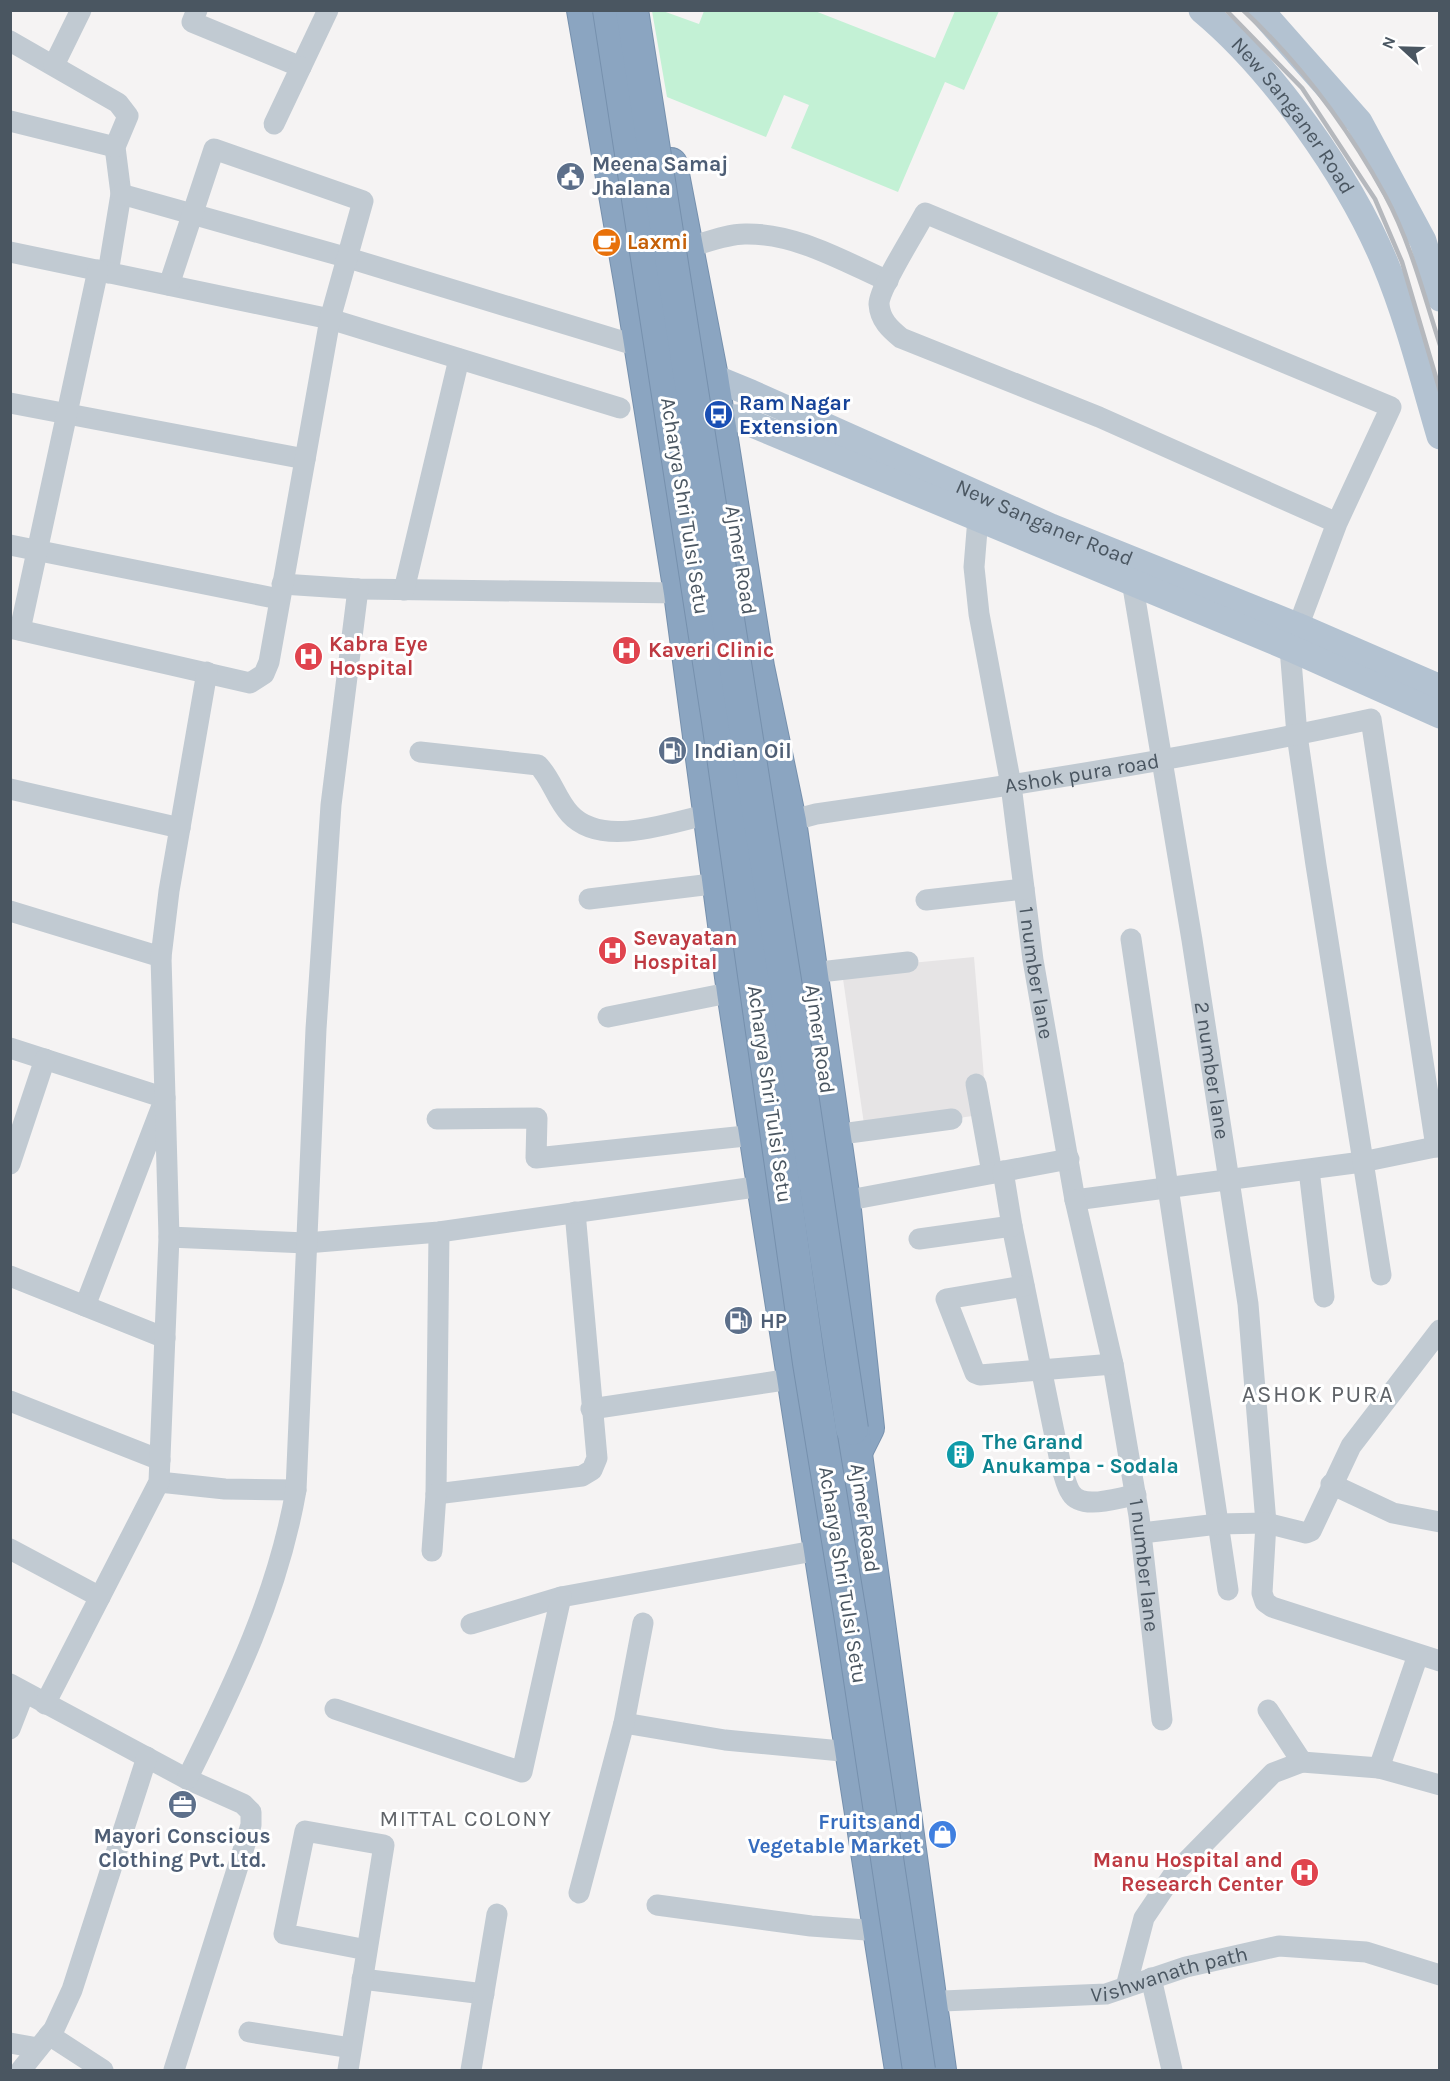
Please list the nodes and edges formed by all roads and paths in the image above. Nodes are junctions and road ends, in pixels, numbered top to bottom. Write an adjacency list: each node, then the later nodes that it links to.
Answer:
1 (81, 10): 11 (street)
2 (197, 10): 12 (street)
3 (328, 10): 12 (street)
4 (583, 10): 27 (highway)
5 (609, 10): 162 (highway, Acharya Shri Tulsi Setu, bridge)
6 (632, 10): 106 (highway, Acharya Shri Tulsi Setu, bridge)
7 (645, 10): 18 (highway, Ajmer Road)
8 (1202, 10): 34 (main road, New Sanganer Road)
9 (1260, 10): 24 (main road, New Sanganer Road)
10 (10, 41): 11 (street)
11 (54, 65): 15 (street)
12 (301, 67): 14 (street)
13 (10, 122): 15 (street)
14 (274, 124)
15 (115, 147): 16 (street)
16 (121, 194): 17 (street); 21 (street)
17 (194, 213): 20 (street); 20 (street); 23 (street)
18 (686, 248): 22 (street); 28 (highway, Ajmer Road)
19 (10, 252): 21 (street)
20 (345, 257): 25 (street); 27 (street)
21 (103, 272): 23 (street); 31 (street)
22 (888, 282): 37 (street); 37 (street)
23 (169, 285): 25 (street)
24 (1440, 298)
25 (330, 319): 26 (street); 35 (street)
26 (459, 359): 30 (street); 42 (street)
27 (643, 362): 28 (main road, New Sanganer Road); 33 (highway)
28 (712, 377): 32 (highway, Ajmer Road); 46 (main road, New Sanganer Road)
29 (10, 403): 31 (street)
30 (620, 408)
31 (66, 414): 35 (street); 39 (street)
32 (718, 415): 33 (main road, New Sanganer Road); 36 (main road, New Sanganer Road); 56 (highway, Ajmer Road)
33 (652, 418): 44 (highway)
34 (1440, 436)
35 (305, 459): 43 (street)
36 (978, 518): 40 (main road, New Sanganer Road); 53 (street, 1 number lane)
37 (1337, 523): 46 (street)
38 (10, 545): 39 (street)
39 (36, 550): 43 (street); 45 (street)
40 (1132, 581): 46 (main road, New Sanganer Road); 52 (street, 2 number lane)
41 (358, 589): 42 (street); 43 (street); 93 (street)
42 (404, 590): 44 (street)
43 (280, 591): 47 (street)
44 (680, 593): 55 (highway)
45 (15, 629): 47 (street)
46 (1293, 637): 48 (main road, New Sanganer Road); 49 (main road, New Sanganer Road); 50 (street)
47 (207, 672): 57 (street)
48 (1440, 688)
49 (1440, 715)
50 (1297, 735): 52 (street, Ashok pura road); 77 (street, Ashok pura road); 79 (street)
51 (420, 752): 55 (street)
52 (1162, 759): 53 (street, Ashok pura road); 83 (street, 2 number lane)
53 (1011, 785): 56 (street, Ashok pura road); 59 (street, 1 number lane)
54 (10, 789): 57 (street)
55 (710, 814): 58 (highway)
56 (790, 821): 66 (highway, Ajmer Road)
57 (180, 828): 64 (street)
58 (720, 883): 60 (street); 67 (highway)
59 (1024, 890): 61 (street); 78 (street, 1 number lane)
60 (589, 899)
61 (926, 900)
62 (10, 911): 64 (street)
63 (1131, 939): 85 (street)
64 (161, 957): 72 (street)
65 (908, 962): 66 (street)
66 (811, 973): 76 (highway, Ajmer Road)
67 (733, 992): 68 (street); 75 (highway)
68 (608, 1017)
69 (10, 1048): 70 (street)
70 (45, 1059): 72 (street); 80 (street)
71 (976, 1084): 82 (street)
72 (165, 1098): 91 (street); 98 (street)
73 (437, 1119): 75 (street)
74 (952, 1119): 76 (street)
75 (755, 1135): 84 (highway)
76 (834, 1135): 87 (highway, Ajmer Road)
77 (1438, 1146): 79 (street)
78 (1069, 1159): 82 (street); 86 (street, 1 number lane)
79 (1362, 1162): 81 (street); 94 (street)
80 (10, 1164)
81 (1309, 1170): 83 (street); 97 (street)
82 (997, 1172): 87 (street); 89 (street)
83 (1228, 1181): 85 (street); 114 (street, 2 number lane)
84 (762, 1186): 88 (street); 103 (highway)
85 (1167, 1190): 86 (street); 115 (street)
86 (1075, 1200): 101 (street, 1 number lane)
87 (844, 1201): 106 (highway, Ajmer Road)
88 (575, 1212): 90 (street); 105 (street)
89 (1012, 1226): 92 (street); 96 (street)
90 (439, 1232): 93 (street); 111 (street)
91 (169, 1237): 93 (street); 100 (street)
92 (919, 1239)
93 (306, 1243): 110 (street)
94 (1381, 1275)
95 (10, 1276): 98 (street)
96 (1023, 1286): 102 (street); 102 (street)
97 (1324, 1298)
98 (86, 1306): 100 (street)
99 (1440, 1330): 109 (street)
100 (165, 1338): 107 (street)
101 (1113, 1364): 102 (street); 112 (street, 1 number lane)
102 (1044, 1371): 112 (street)
103 (791, 1379): 105 (street); 118 (highway)
104 (10, 1401): 107 (street)
105 (591, 1409): 111 (street)
106 (854, 1441): 150 (highway, Ajmer Road)
107 (160, 1460): 108 (street)
108 (159, 1482): 110 (street); 121 (street)
109 (1331, 1485): 113 (street); 114 (street)
110 (296, 1490): 138 (street)
111 (436, 1494): 119 (street)
112 (1136, 1495): 116 (street, 1 number lane)
113 (1440, 1522)
114 (1266, 1523): 115 (street); 125 (street, 2 number lane)
115 (1218, 1524): 116 (street); 120 (street)
116 (1142, 1533): 131 (street, 1 number lane)
117 (10, 1549): 121 (street)
118 (819, 1550): 122 (street); 134 (highway)
119 (432, 1551)
120 (1228, 1590)
121 (100, 1597): 128 (street)
122 (561, 1597): 124 (street); 129 (street)
123 (643, 1623): 132 (street)
124 (471, 1624)
125 (1418, 1655): 126 (street); 137 (street)
126 (1440, 1660)
127 (17, 1688): 128 (street); 133 (street)
128 (45, 1704): 135 (street)
129 (335, 1710)
130 (1268, 1710): 136 (street)
131 (1162, 1720)
132 (624, 1723): 134 (street); 140 (street)
133 (10, 1729)
134 (852, 1752): 143 (highway)
135 (147, 1757): 138 (street); 153 (street)
136 (1302, 1762): 137 (street); 148 (street)
137 (1379, 1768): 139 (street)
138 (188, 1779): 158 (street)
139 (1440, 1785)
140 (579, 1893)
141 (657, 1905): 143 (street)
142 (497, 1914): 149 (street)
143 (880, 1931): 151 (highway)
144 (367, 1950): 144 (street); 147 (street)
145 (1440, 1975): 146 (street, Vishwanath path)
146 (1151, 1978): 148 (street, Vishwanath path); 164 (street)
147 (362, 1979): 149 (street); 155 (street)
148 (1126, 1987): 150 (street, Vishwanath path)
149 (484, 1994): 160 (street)
150 (930, 2001): 151 (street, Vishwanath path); 163 (highway, Ajmer Road)
151 (892, 2003): 161 (highway)
152 (249, 2032): 155 (street)
153 (44, 2042): 154 (street); 156 (street); 157 (street)
154 (10, 2043)
155 (351, 2048): 159 (street)
156 (21, 2070)
157 (104, 2070)
158 (174, 2070)
159 (348, 2070)
160 (471, 2070)
161 (901, 2070)
162 (919, 2070)
163 (940, 2070)
164 (1172, 2070)

